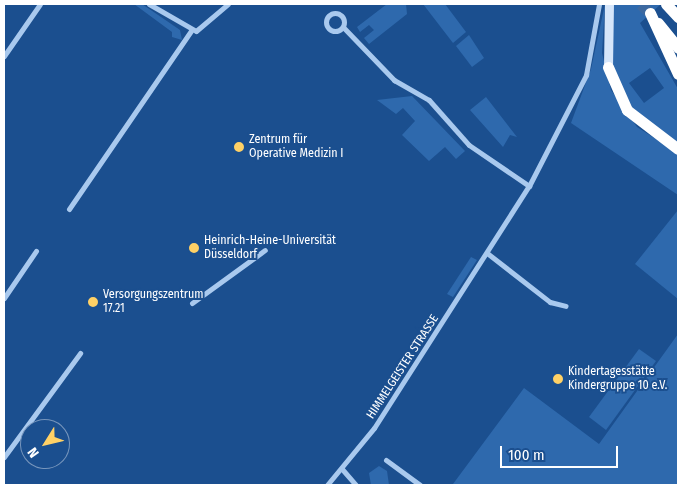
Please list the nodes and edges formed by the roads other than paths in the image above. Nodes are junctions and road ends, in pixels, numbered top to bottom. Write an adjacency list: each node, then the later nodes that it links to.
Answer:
1 (40, 4): 11 (street)
2 (149, 4): 9 (street)
3 (228, 4): 9 (street)
4 (599, 4): 15 (street, HIMMELGEISTER STRASSE)
5 (609, 4): 12 (street)
6 (666, 4): 7 (highway)
7 (678, 17)
8 (343, 26): 15 (street)
9 (190, 30): 16 (street)
10 (678, 48): 13 (highway)
11 (4, 56)
12 (608, 67): 14 (highway)
13 (678, 74)
14 (678, 149)
15 (529, 186): 19 (street, HIMMELGEISTER STRASSE)
16 (69, 209)
17 (36, 250): 20 (street)
18 (265, 250): 21 (street)
19 (487, 253): 22 (street); 26 (street, HIMMELGEISTER STRASSE)
20 (4, 298)
21 (192, 303)
22 (566, 306)
23 (80, 352): 24 (street)
24 (4, 457)
25 (386, 460): 29 (street)
26 (342, 469): 27 (street, HIMMELGEISTER STRASSE); 28 (street)
27 (327, 485)
28 (356, 485)
29 (420, 485)

